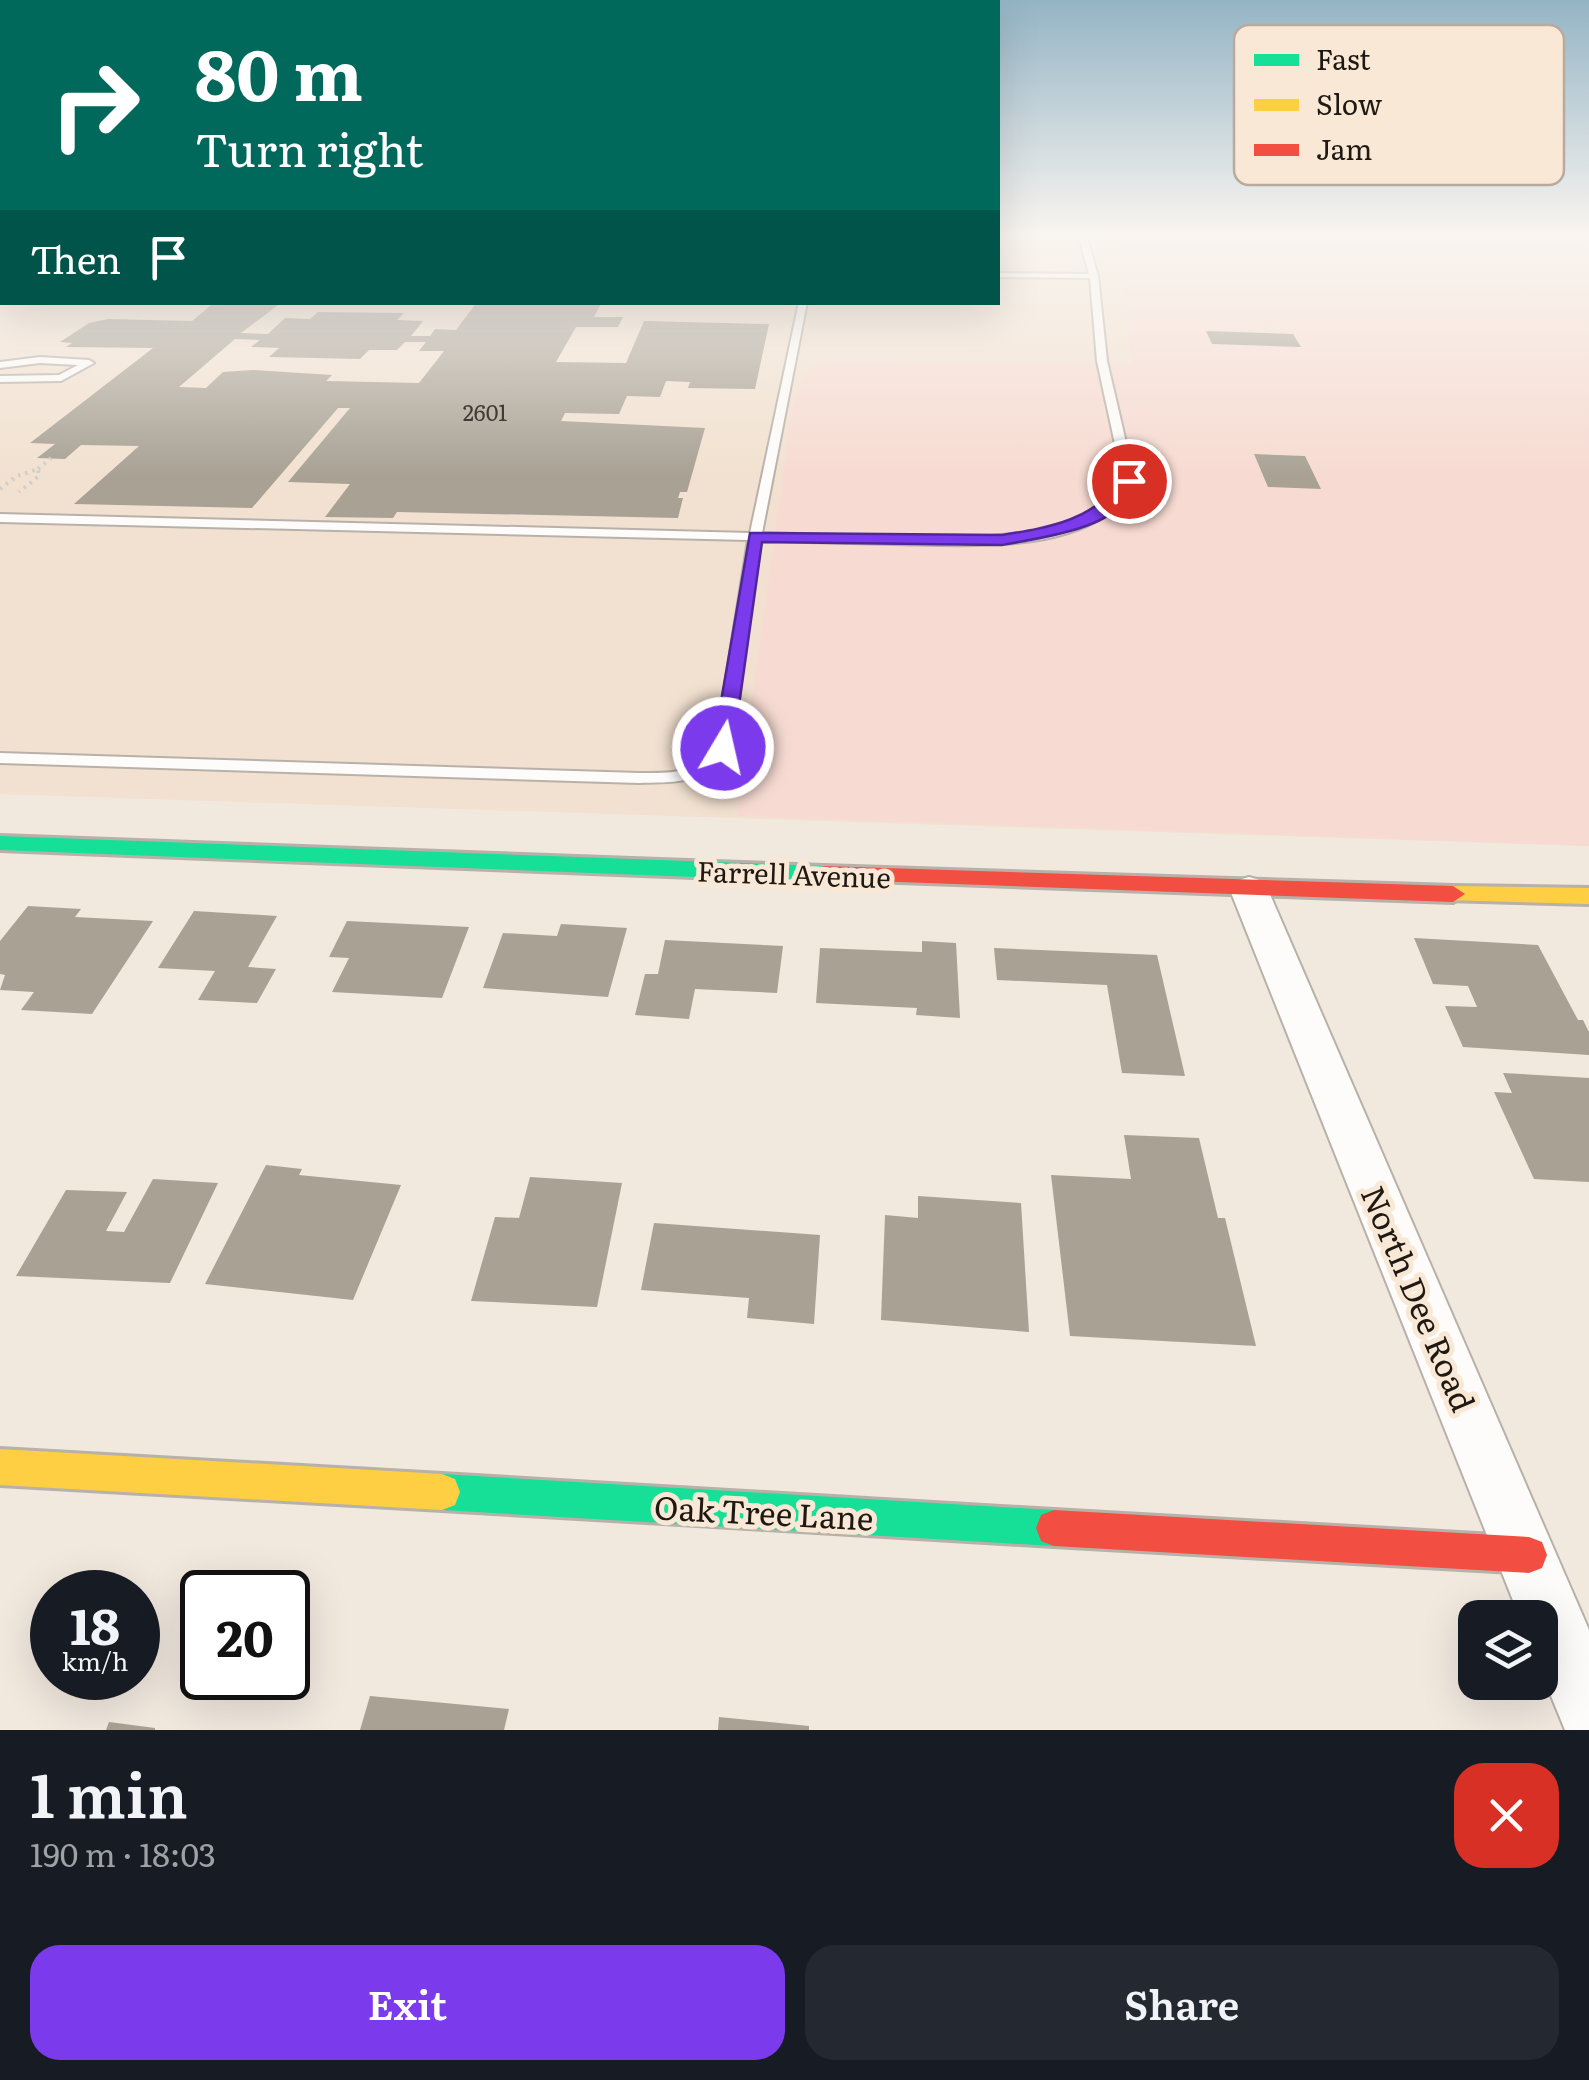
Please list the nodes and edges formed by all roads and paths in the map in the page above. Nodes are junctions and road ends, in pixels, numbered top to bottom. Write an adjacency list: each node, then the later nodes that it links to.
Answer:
1 (800, 315): 10 (lane)
2 (1098, 315): 10 (lane)
3 (0, 365): 4 (lane)
4 (0, 379)
5 (51, 458): 6 (path)
6 (38, 468): 7 (path); 8 (path)
7 (0, 489)
8 (13, 497)
9 (0, 518): 10 (lane)
10 (755, 537): 11 (lane)
11 (0, 758)
12 (0, 843): 13 (street, Farrell Avenue)
13 (1248, 890): 14 (street, Farrell Avenue); 16 (street, North Dee Road)
14 (1589, 896)
15 (0, 1467): 16 (street, Oak Tree Lane)
16 (1529, 1556): 17 (street, North Dee Road)
17 (1589, 1708)

